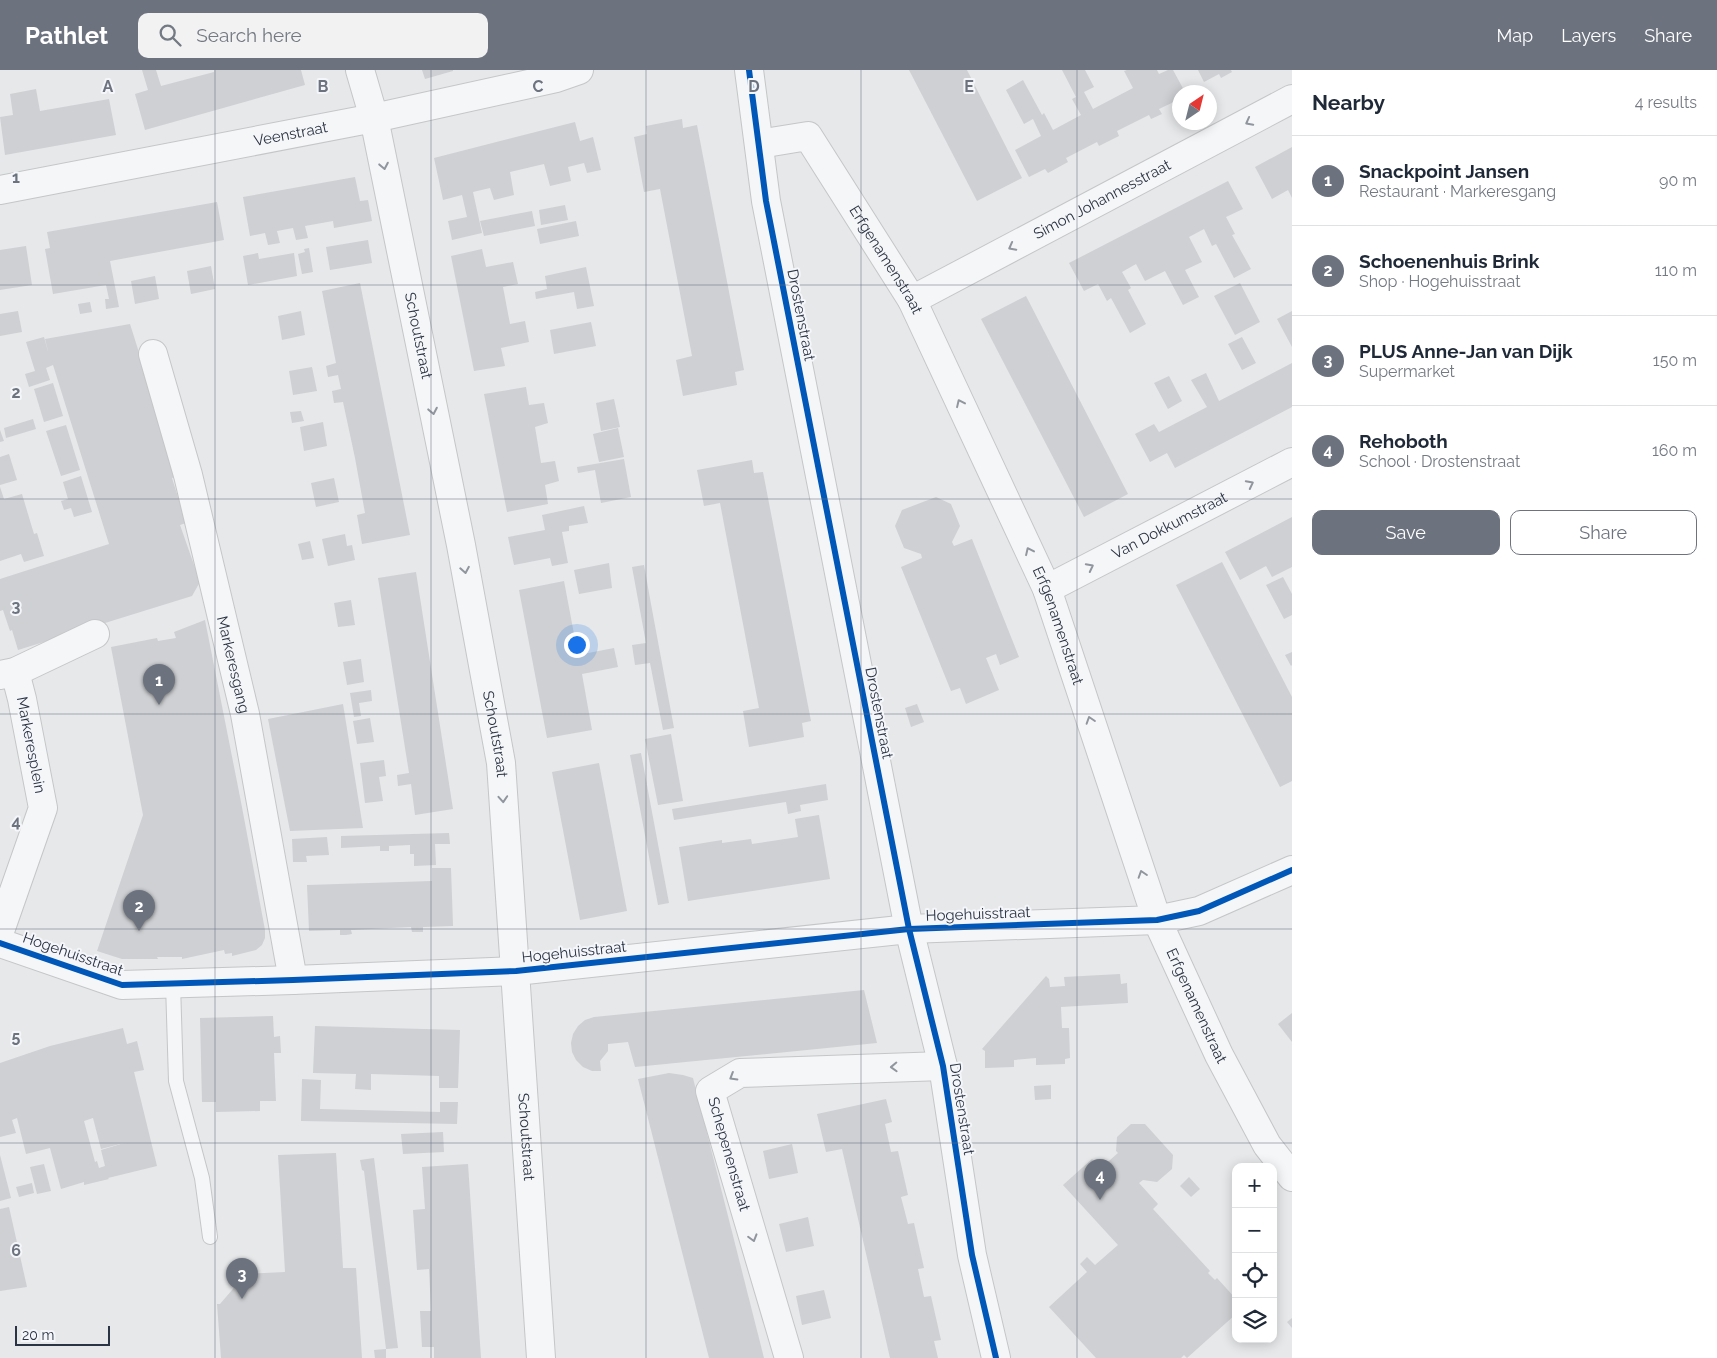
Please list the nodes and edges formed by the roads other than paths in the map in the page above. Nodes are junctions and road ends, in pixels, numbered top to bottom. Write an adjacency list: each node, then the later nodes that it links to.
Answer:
1 (360, 70): 5 (street, Schoutstraat)
2 (579, 70): 5 (street, Veenstraat)
3 (748, 70): 6 (street, Drostenstraat)
4 (1292, 99): 8 (street, Simon Johannesstraat, one-way to 8)
5 (374, 118): 7 (street, Veenstraat); 19 (street, Schoutstraat, one-way to 19)
6 (759, 144): 8 (street, Erfgenamenstraat); 16 (street, Drostenstraat)
7 (0, 190)
8 (912, 300): 11 (street, Erfgenamenstraat, one-way to 8)
9 (153, 354): 20 (street, Markeresgang)
10 (1292, 462): 11 (street, Van Dokkumstraat, one-way to 10)
11 (1047, 589): 15 (street, Erfgenamenstraat, one-way to 11)
12 (96, 634): 13 (street)
13 (8, 673): 17 (street, Markeresplein)
14 (1292, 870): 15 (street, Hogehuisstraat)
15 (1157, 920): 16 (street, Hogehuisstraat); 23 (street, Erfgenamenstraat)
16 (909, 929): 19 (street, Hogehuisstraat); 22 (street, Drostenstraat)
17 (0, 931)
18 (0, 942): 21 (street, Hogehuisstraat)
19 (516, 971): 20 (street, Hogehuisstraat); 25 (street, Schoutstraat)
20 (293, 980): 21 (street, Hogehuisstraat)
21 (173, 984): 24 (lane)
22 (943, 1066): 26 (street, Schepenenstraat, one-way to 26); 27 (street, Drostenstraat)
23 (1292, 1177)
24 (210, 1237)
25 (541, 1358)
26 (789, 1358)
27 (996, 1358)

